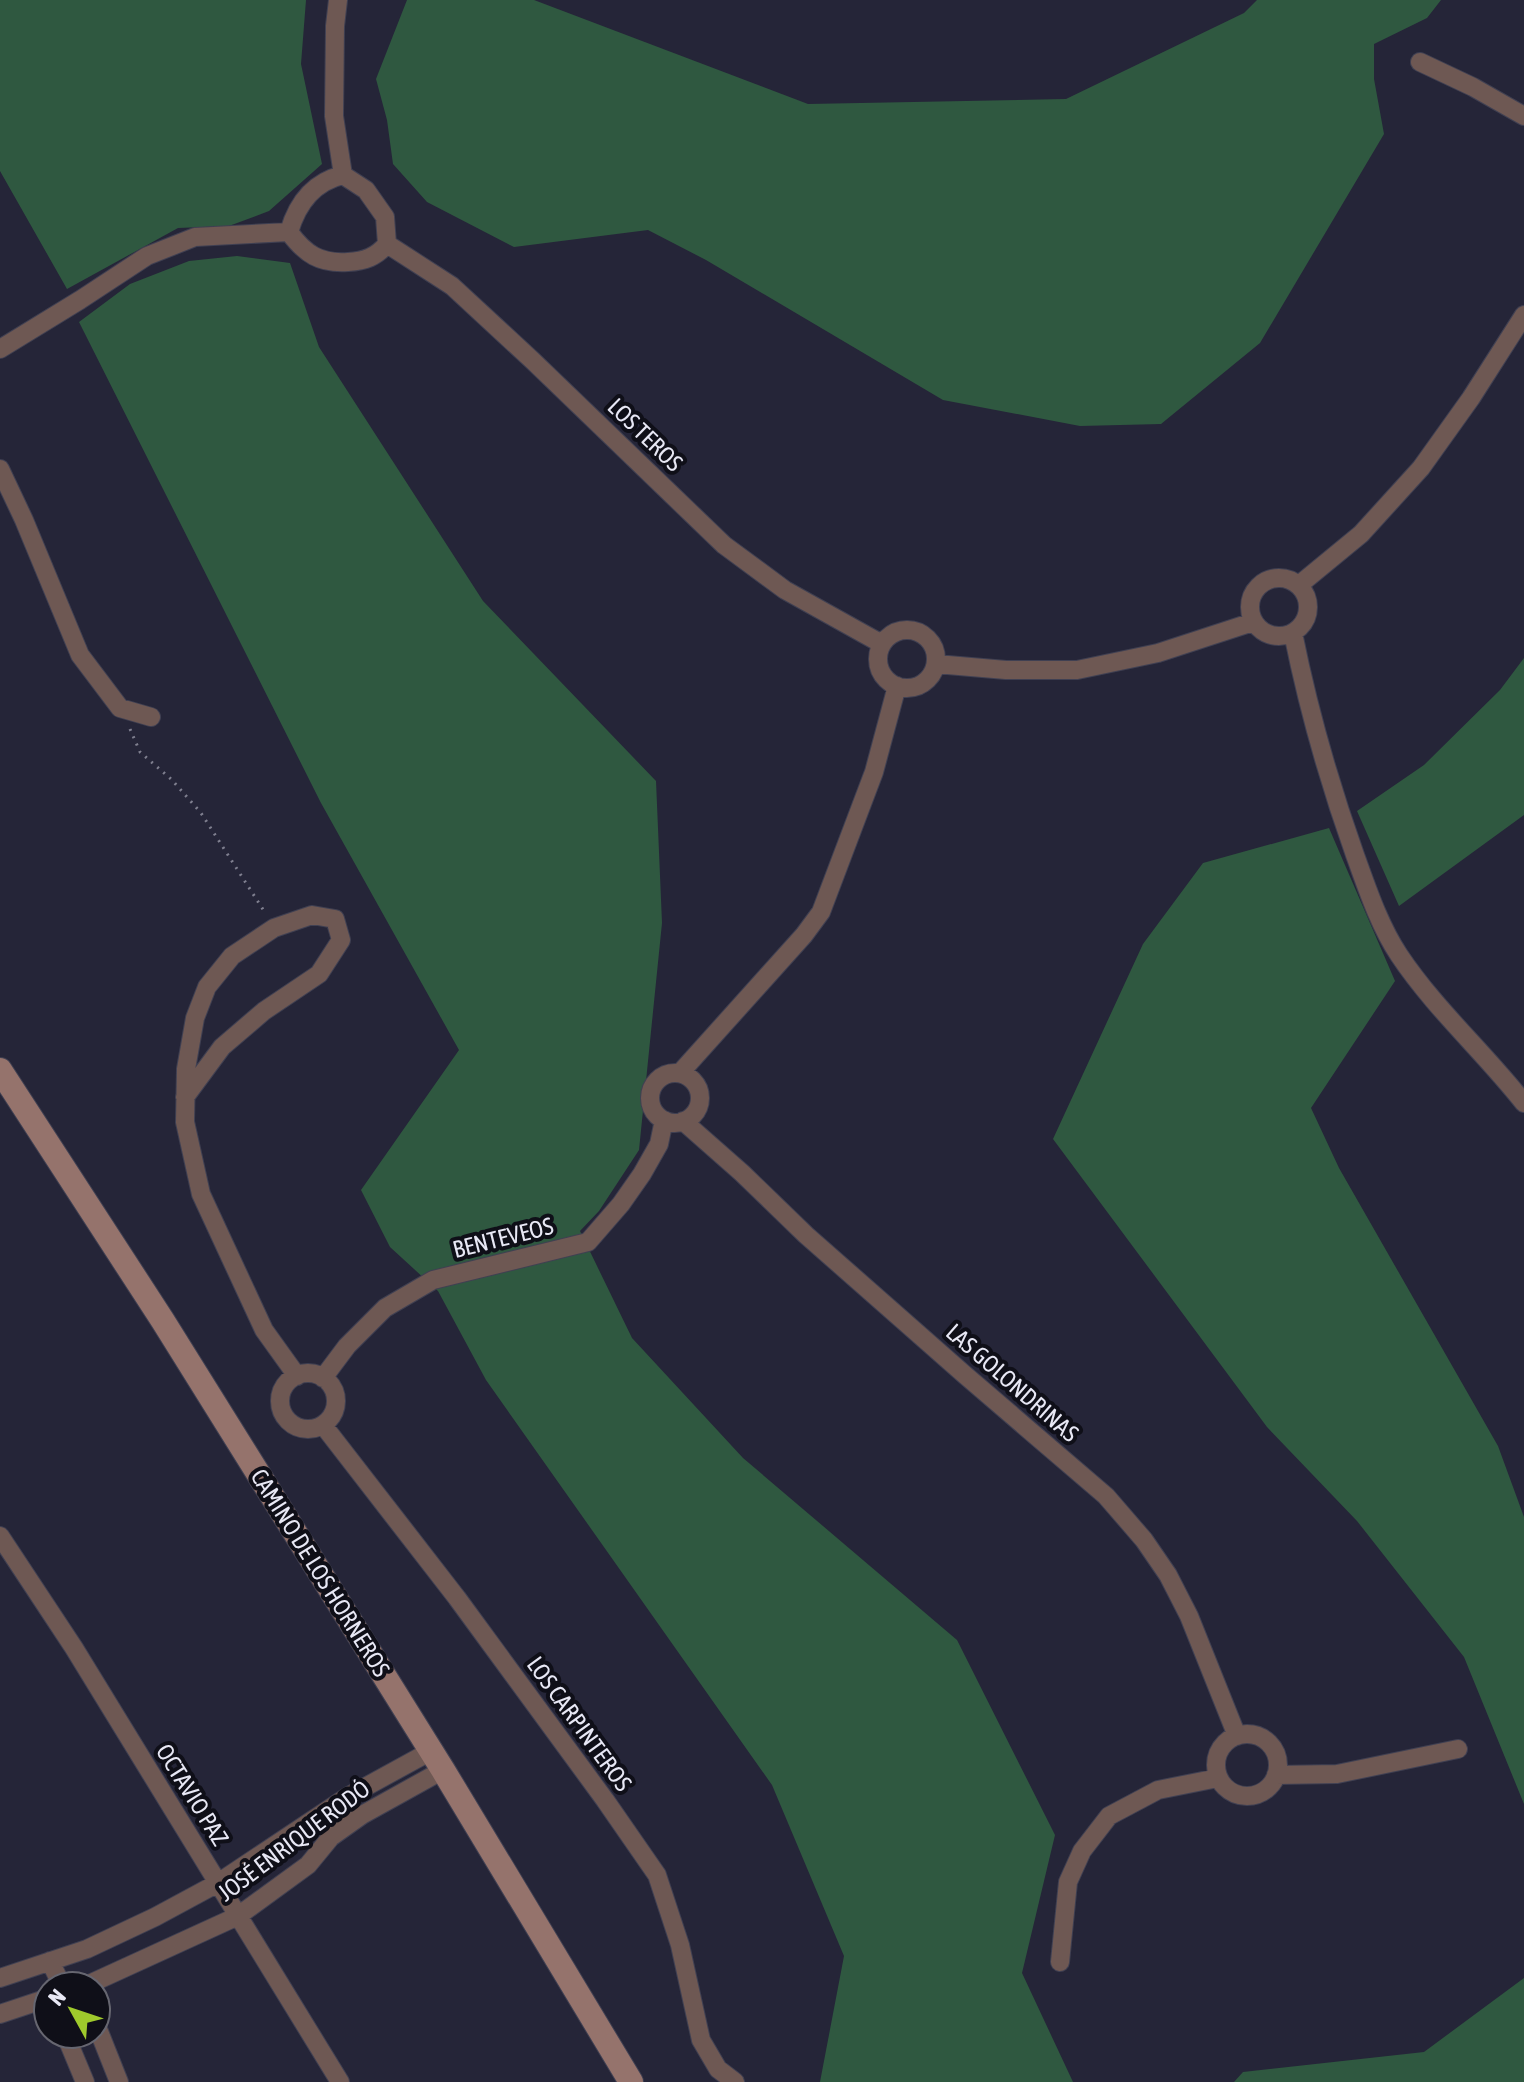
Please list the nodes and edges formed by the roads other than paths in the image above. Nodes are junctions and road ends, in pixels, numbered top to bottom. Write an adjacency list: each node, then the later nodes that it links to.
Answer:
1 (338, 0): 4 (street)
2 (1420, 62): 3 (street)
3 (1524, 116)
4 (343, 175): 5 (street); 6 (street)
5 (289, 232): 6 (street); 8 (street)
6 (387, 244): 13 (street, LOS TEROS)
7 (1524, 315): 10 (street)
8 (0, 349)
9 (0, 469): 16 (street)
10 (1299, 585): 11 (street); 12 (street)
11 (1253, 622): 12 (street); 14 (street)
12 (1293, 633): 20 (street)
13 (882, 644): 14 (street); 15 (street)
14 (936, 664): 15 (street)
15 (897, 686): 18 (street)
16 (151, 717)
17 (0, 1070): 29 (street, CAMINO DE LOS HORNEROS)
18 (680, 1073): 21 (street); 22 (street)
19 (185, 1097): 19 (street); 23 (street)
20 (1524, 1103)
21 (664, 1120): 22 (street); 24 (street, BENTEVEOS)
22 (683, 1121): 27 (street, LAS GOLONDRINAS)
23 (297, 1376): 24 (street); 25 (street)
24 (323, 1378): 25 (street)
25 (323, 1425): 47 (street, LOS CARPINTEROS)
26 (0, 1536): 32 (street, OCTAVIO PAZ)
27 (1237, 1736): 30 (street); 31 (street)
28 (1458, 1749): 30 (street)
29 (437, 1760): 32 (street, JOSÉ ENRIQUE RODÓ); 33 (street, JOSÉ ENRIQUE RODÓ); 46 (street, CAMINO DE LOS HORNEROS)
30 (1276, 1775): 31 (street)
31 (1218, 1778): 35 (street)
32 (218, 1883): 33 (street, OCTAVIO PAZ); 34 (street, JOSÉ ENRIQUE RODÓ)
33 (238, 1916): 37 (street, JOSÉ ENRIQUE RODÓ); 45 (street, OCTAVIO PAZ)
34 (50, 1961): 36 (street); 38 (street, JOSÉ ENRIQUE RODÓ)
35 (1060, 1962)
36 (54, 1970)
37 (112, 1974)
38 (0, 1978)
39 (32, 2003): 40 (street)
40 (0, 2014)
41 (72, 2050): 43 (street)
42 (106, 2050): 44 (street)
43 (85, 2082)
44 (119, 2082)
45 (340, 2082)
46 (631, 2082)
47 (735, 2082)

